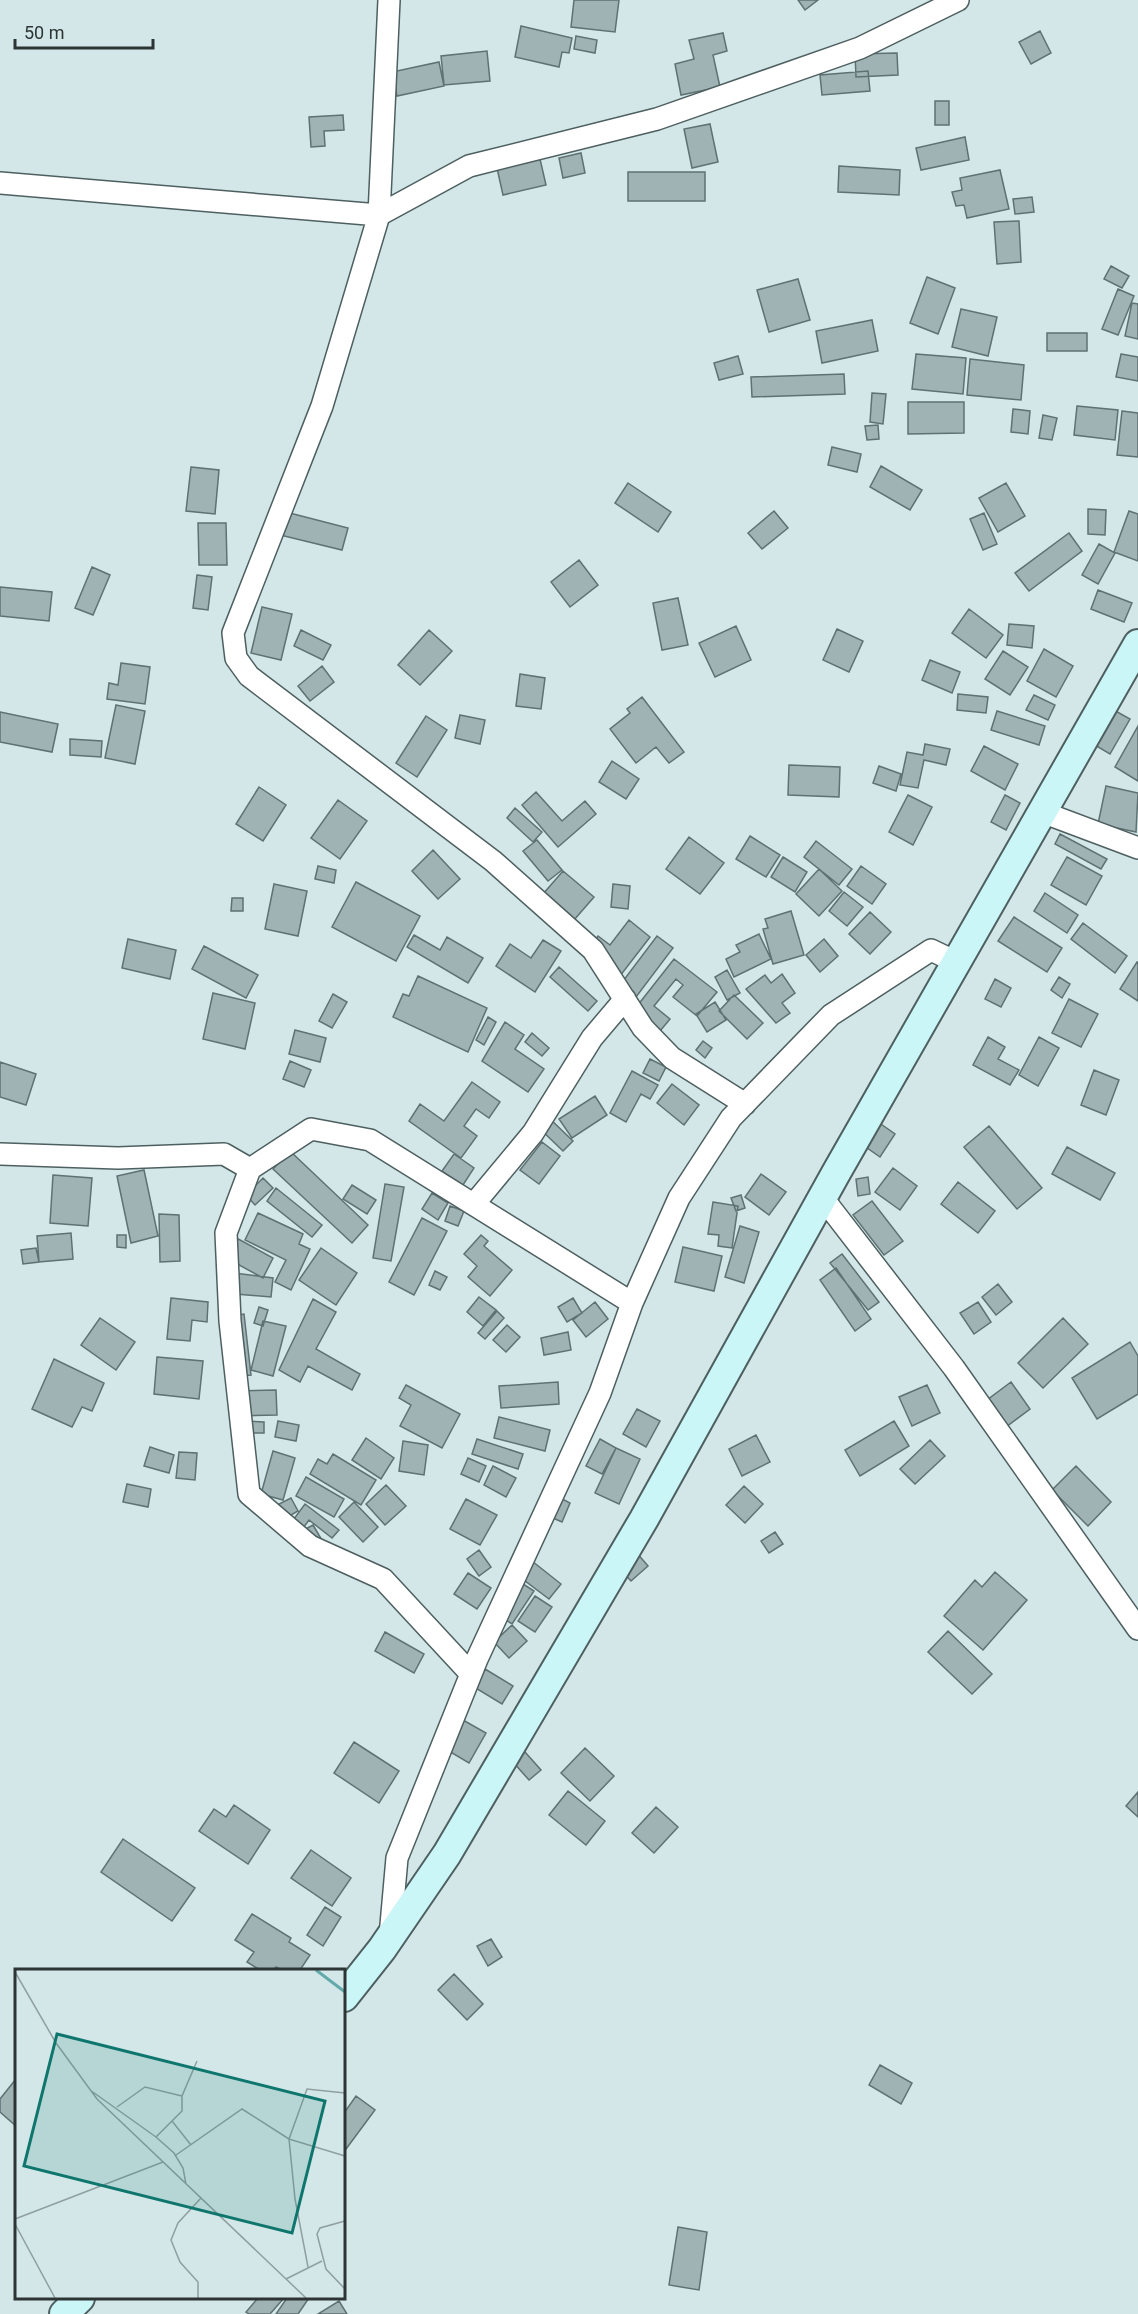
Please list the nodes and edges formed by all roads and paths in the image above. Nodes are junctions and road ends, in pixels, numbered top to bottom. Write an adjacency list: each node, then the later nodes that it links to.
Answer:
1 (389, 0): 4 (street)
2 (958, 0): 4 (street)
3 (0, 183): 4 (street)
4 (379, 215): 9 (street)
5 (1138, 644): 6 (street)
6 (1042, 812): 7 (street); 8 (street)
7 (1138, 848)
8 (956, 962): 10 (street); 13 (street)
9 (625, 999): 10 (street); 14 (street)
10 (745, 1104): 15 (street)
11 (0, 1154): 12 (street)
12 (250, 1168): 14 (street); 17 (street)
13 (822, 1197): 16 (street); 18 (street)
14 (474, 1204): 15 (street)
15 (632, 1303): 17 (street)
16 (1138, 1629)
17 (471, 1674): 18 (street)
18 (390, 1937): 19 (street)
19 (345, 1995)
20 (79, 2299): 21 (street)
21 (64, 2314)

